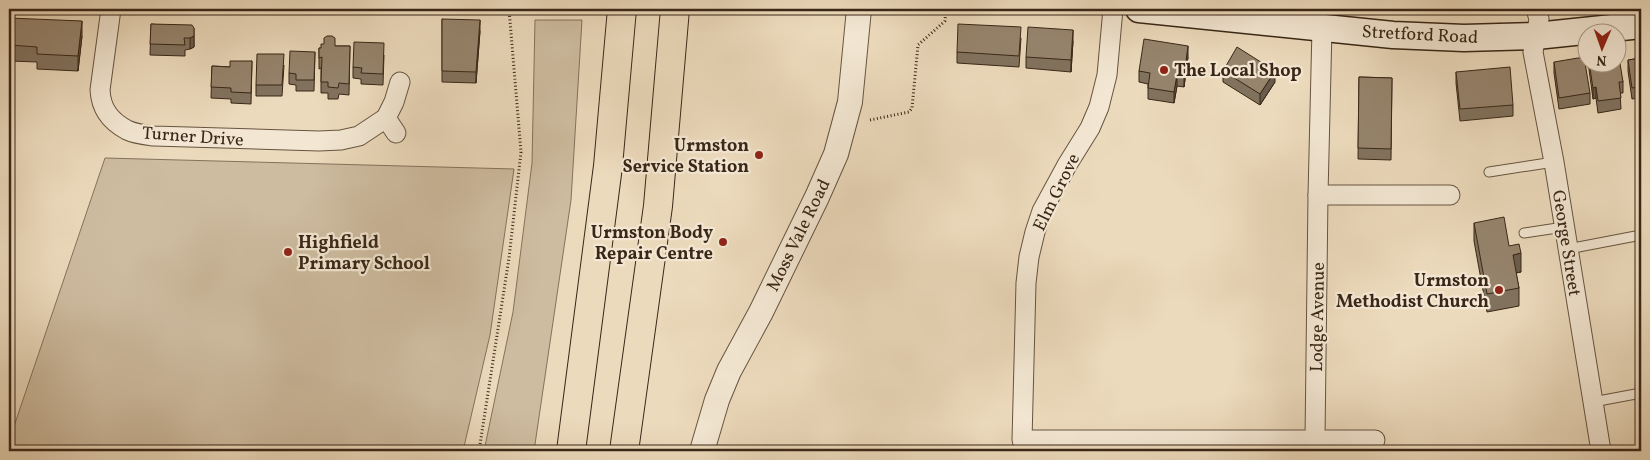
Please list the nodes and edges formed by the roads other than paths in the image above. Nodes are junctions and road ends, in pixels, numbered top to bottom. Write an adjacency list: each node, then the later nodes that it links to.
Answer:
1 (111, 9): 11 (street, Turner Drive)
2 (858, 9): 26 (street, Moss Vale Road)
3 (1113, 9): 22 (street, Elm Grove)
4 (1139, 9): 9 (main road, Stretford Road)
5 (1536, 9): 10 (street, George Street)
6 (621, 18): 24 (highway)
7 (675, 18): 25 (highway)
8 (1641, 25): 10 (main road, Stretford Road)
9 (1322, 28): 10 (main road, Stretford Road); 14 (street, Lodge Avenue)
10 (1536, 36): 12 (street, George Street)
11 (400, 82)
12 (1554, 162): 13 (lane); 16 (street, George Street)
13 (1489, 172)
14 (1318, 195): 15 (street); 22 (street, Lodge Avenue)
15 (1450, 195)
16 (1564, 227): 17 (lane); 19 (street, George Street)
17 (1524, 232)
18 (1641, 235): 19 (lane)
19 (1568, 249): 21 (street, George Street)
20 (1641, 393): 21 (lane)
21 (1593, 402): 27 (street, George Street)
22 (1315, 439): 23 (street)
23 (1375, 440)
24 (571, 451)
25 (624, 451)
26 (702, 451)
27 (1602, 451)

